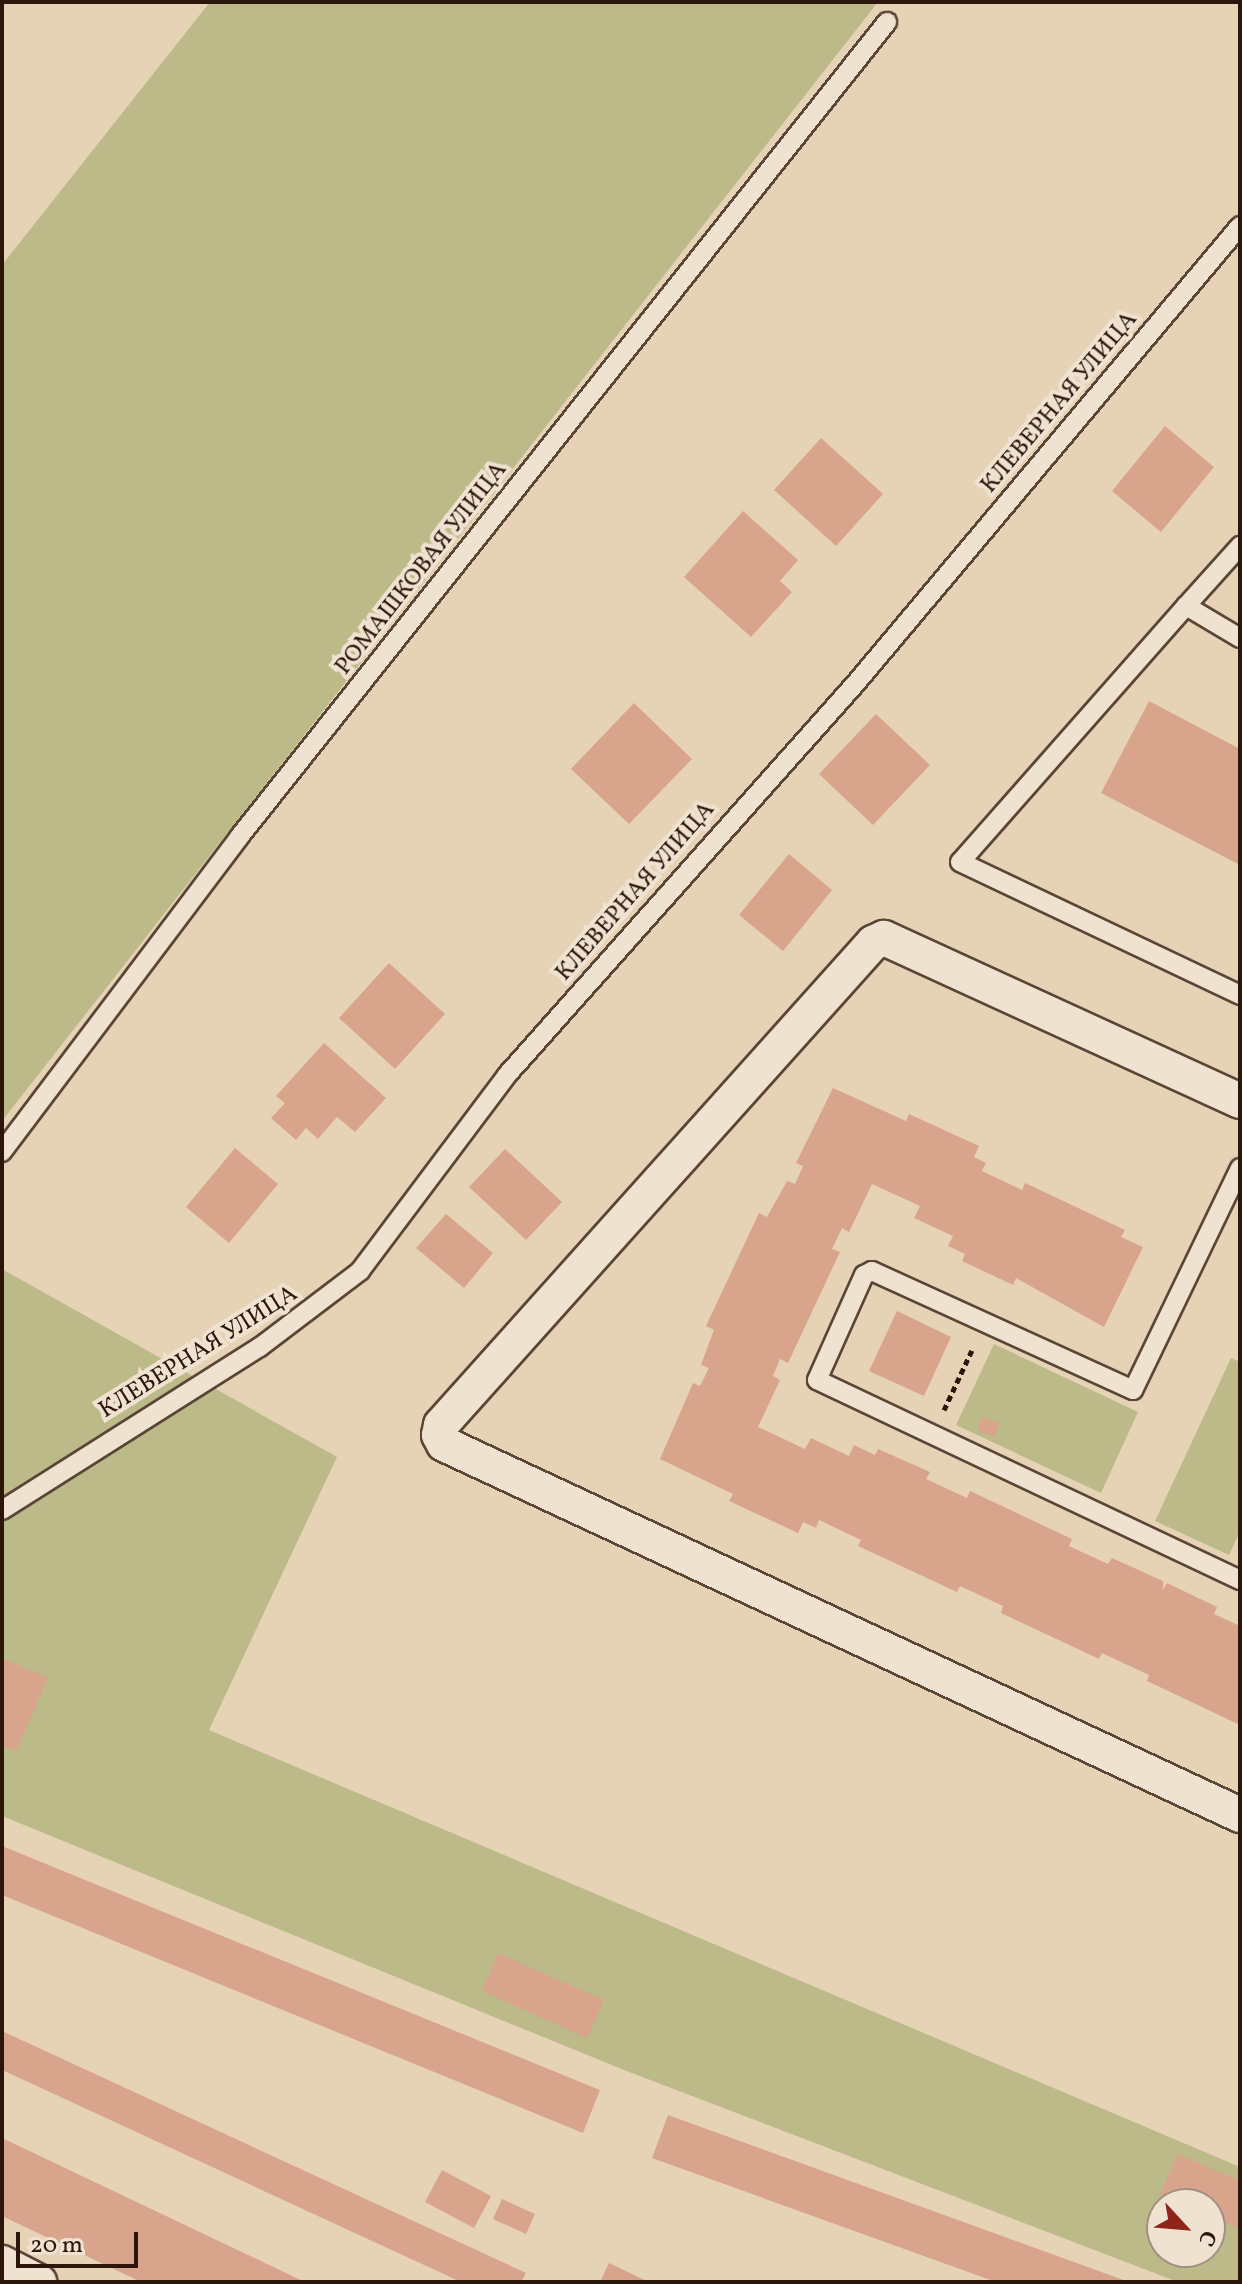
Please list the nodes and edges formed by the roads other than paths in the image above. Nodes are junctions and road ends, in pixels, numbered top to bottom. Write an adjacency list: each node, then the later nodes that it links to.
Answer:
1 (887, 22): 8 (lane, РОМАШКОВАЯ УЛИЦА)
2 (1240, 226): 10 (lane, КЛЕВЕРНАЯ УЛИЦА)
3 (1240, 546): 4 (lane)
4 (1186, 606): 5 (lane); 6 (lane)
5 (1240, 638)
6 (1240, 995)
7 (1240, 1101): 12 (street)
8 (2, 1152)
9 (1240, 1168): 11 (lane)
10 (2, 1510)
11 (1240, 1580)
12 (1240, 1815)
13 (2, 2263): 14 (street)
14 (39, 2282)

